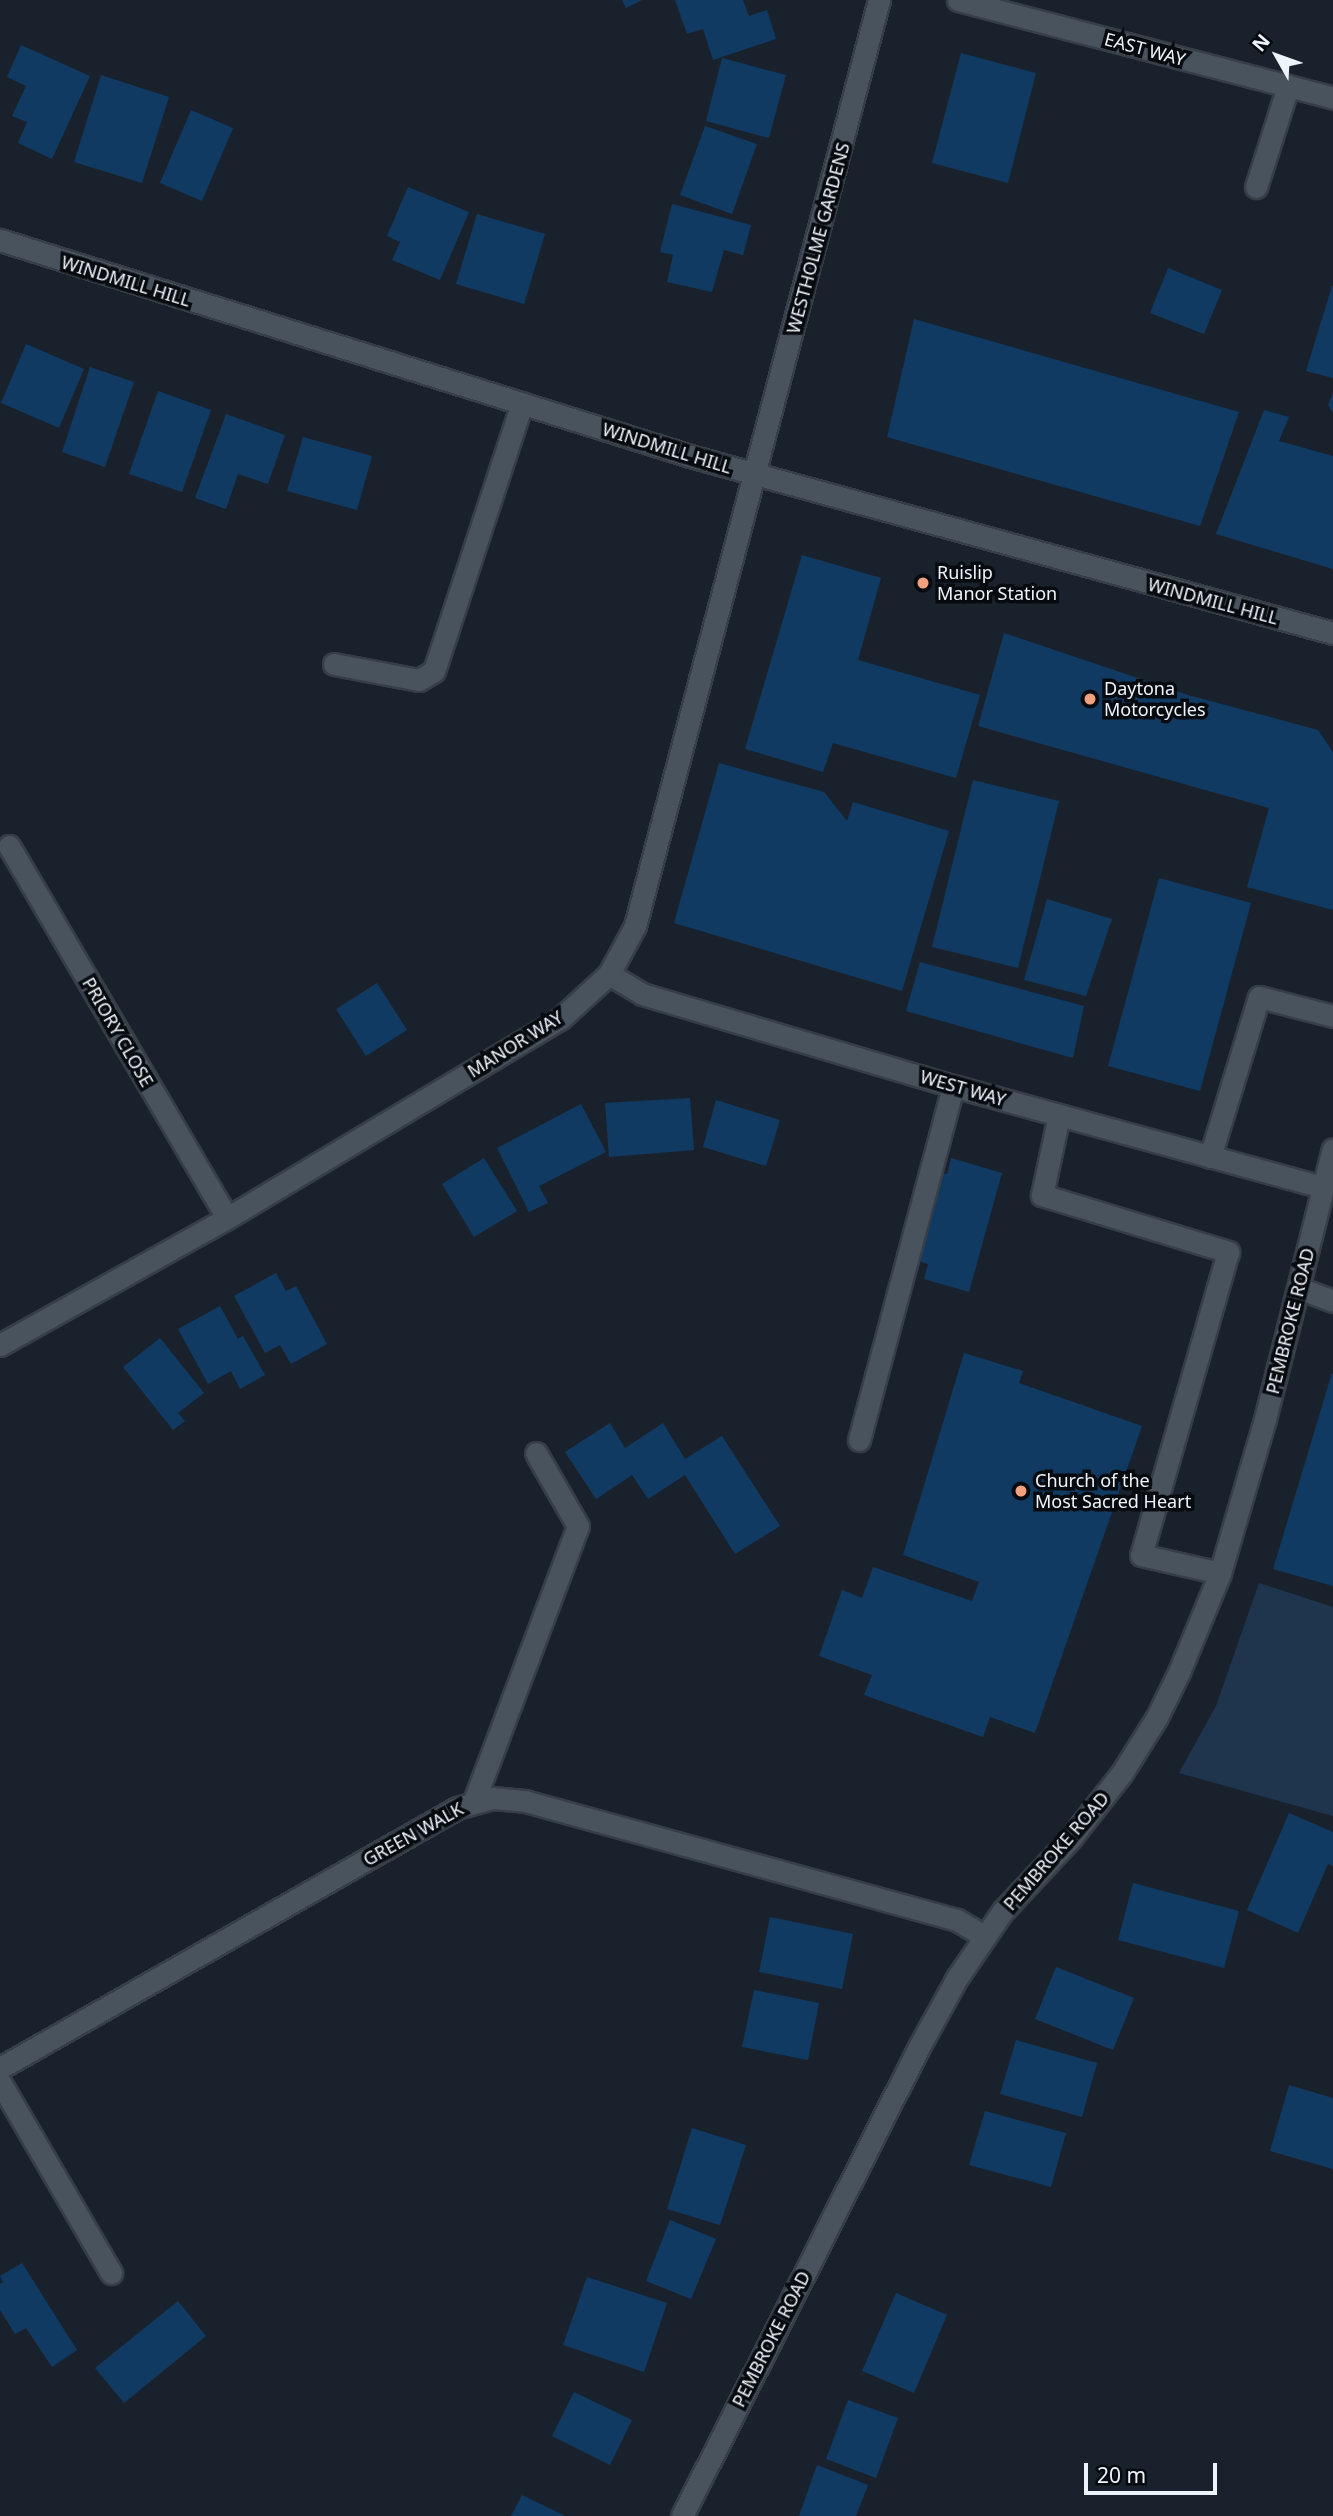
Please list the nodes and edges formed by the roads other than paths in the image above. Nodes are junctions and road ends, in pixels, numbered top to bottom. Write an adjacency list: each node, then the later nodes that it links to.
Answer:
1 (879, 0): 8 (street, WESTHOLME GARDENS)
2 (958, 0): 3 (street, EAST WAY)
3 (1288, 86): 4 (street, EAST WAY); 5 (street)
4 (1333, 98)
5 (1256, 187)
6 (2, 242): 7 (street, WINDMILL HILL)
7 (522, 403): 8 (street, WINDMILL HILL); 10 (street)
8 (755, 475): 9 (street, WINDMILL HILL); 12 (street, MANOR WAY)
9 (1333, 633)
10 (334, 664)
11 (9, 846): 19 (street, PRIORY CLOSE)
12 (609, 974): 14 (street, WEST WAY); 19 (street, MANOR WAY)
13 (1333, 1016): 17 (street)
14 (953, 1086): 15 (street, WEST WAY); 23 (street)
15 (1059, 1115): 17 (street, WEST WAY); 25 (street)
16 (1333, 1149): 18 (street, PEMBROKE ROAD)
17 (1210, 1157): 18 (street, WEST WAY)
18 (1323, 1187): 20 (street, PEMBROKE ROAD)
19 (227, 1218): 22 (street, MANOR WAY)
20 (1299, 1289): 21 (street); 25 (street, PEMBROKE ROAD)
21 (1333, 1301)
22 (0, 1345)
23 (859, 1440)
24 (536, 1453): 26 (street)
25 (1220, 1573): 27 (street, PEMBROKE ROAD)
26 (474, 1801): 27 (street, GREEN WALK); 28 (street, GREEN WALK)
27 (984, 1936): 31 (street, PEMBROKE ROAD)
28 (0, 2068)
29 (0, 2082): 30 (street)
30 (111, 2273)
31 (682, 2516)

